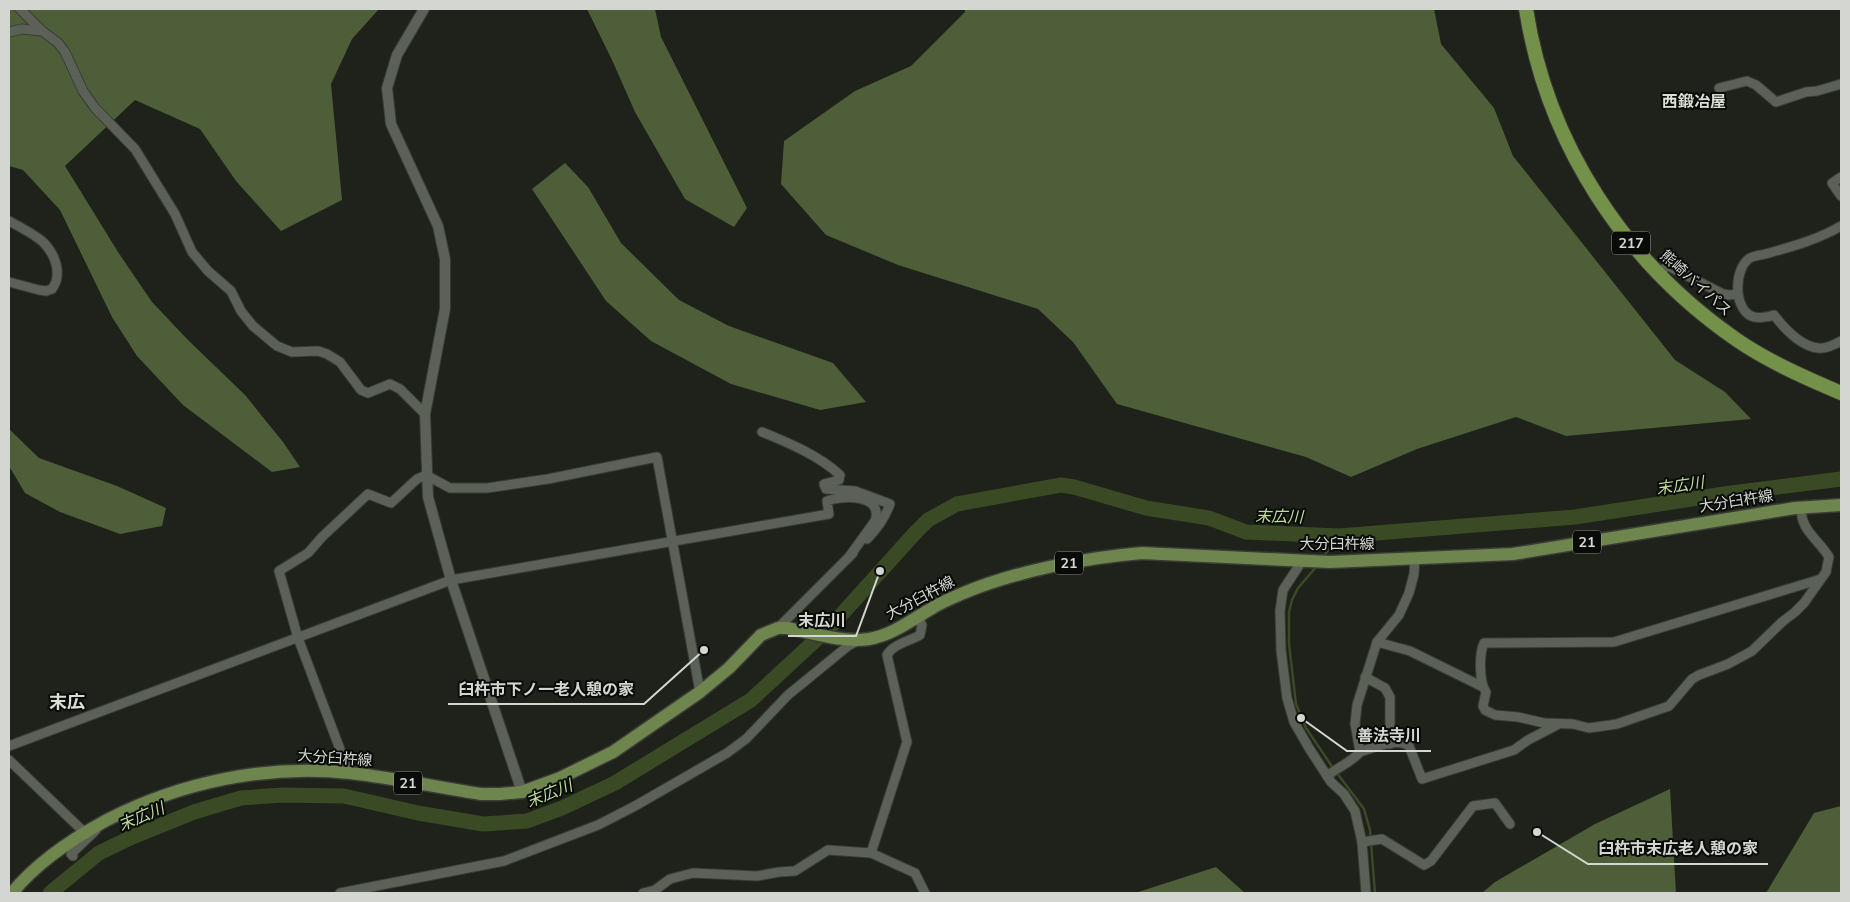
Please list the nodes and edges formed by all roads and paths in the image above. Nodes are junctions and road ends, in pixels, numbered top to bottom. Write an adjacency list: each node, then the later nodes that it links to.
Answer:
1 (20, 9): 4 (street)
2 (424, 9): 17 (street)
3 (1526, 9): 12 (highway, 熊崎バイパス / 217)
4 (41, 31): 5 (street); 17 (street)
5 (9, 32)
6 (1841, 84): 7 (street)
7 (1719, 88)
8 (1841, 177): 9 (street)
9 (1841, 196)
10 (9, 221): 13 (street)
11 (1841, 226): 14 (street)
12 (1657, 272): 14 (street); 16 (highway, 熊崎バイパス / 217)
13 (9, 282)
14 (1738, 294): 15 (street)
15 (1841, 342)
16 (1841, 394)
17 (425, 414): 19 (street)
18 (762, 432): 23 (street)
19 (426, 475): 22 (street); 27 (street); 30 (street)
20 (1841, 505): 21 (main road, 大分臼杵線 / 21)
21 (1802, 508): 24 (main road, 大分臼杵線 / 21); 26 (street)
22 (672, 542): 23 (street); 27 (street); 35 (street)
23 (849, 557): 29 (street)
24 (1415, 559): 25 (main road, 大分臼杵線 / 21); 32 (street)
25 (1304, 561): 28 (main road, 大分臼杵線 / 21); 42 (street)
26 (1820, 579): 34 (street); 36 (street)
27 (452, 580): 30 (street); 43 (street)
28 (917, 616): 31 (main road, 大分臼杵線 / 21); 48 (street)
29 (782, 628): 31 (main road, 大分臼杵線 / 21); 35 (main road, 大分臼杵線 / 21)
30 (298, 638): 38 (street); 41 (street)
31 (859, 640): 51 (street)
32 (1377, 642): 33 (street); 34 (street)
33 (1365, 677): 37 (street); 39 (street)
34 (1483, 687): 36 (street)
35 (700, 692): 43 (main road, 大分臼杵線 / 21)
36 (1558, 725): 37 (street)
37 (1390, 744): 39 (street)
38 (9, 746)
39 (1360, 752): 42 (street)
40 (9, 760): 46 (street)
41 (349, 773): 43 (main road, 大分臼杵線 / 21); 45 (main road, 大分臼杵線 / 21)
42 (1329, 775): 47 (street)
43 (522, 792)
44 (1510, 824): 47 (street)
45 (97, 826): 46 (main road, 大分臼杵線 / 21); 49 (street)
46 (84, 832): 50 (main road, 大分臼杵線 / 21)
47 (1364, 842): 54 (street)
48 (871, 853): 52 (street); 53 (street)
49 (73, 856)
50 (12, 893)
51 (340, 893)
52 (643, 893)
53 (925, 893)
54 (1366, 893)

